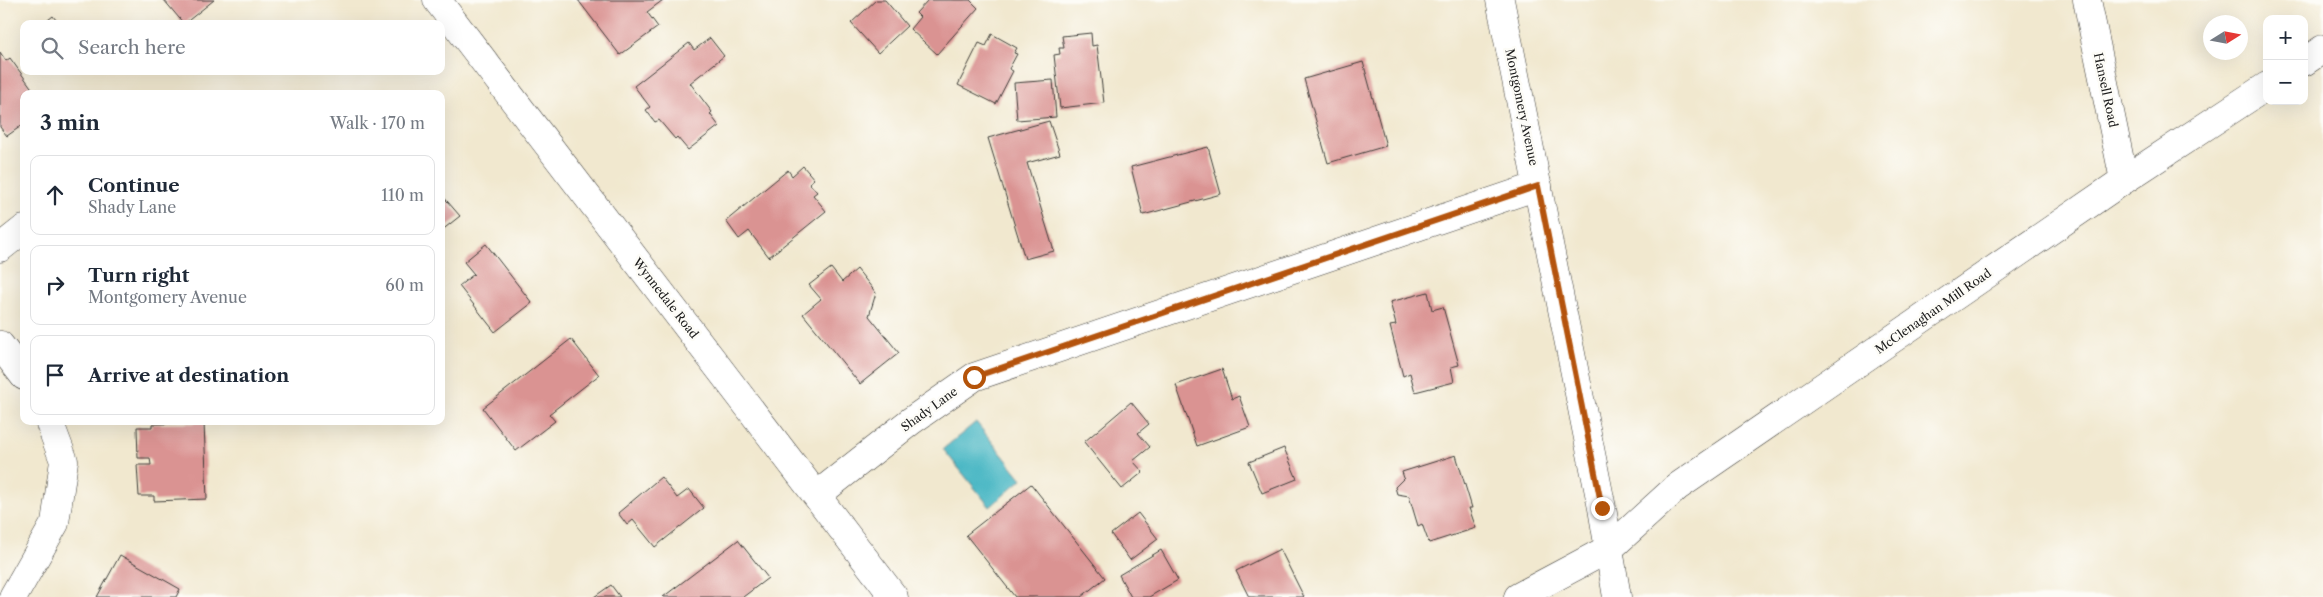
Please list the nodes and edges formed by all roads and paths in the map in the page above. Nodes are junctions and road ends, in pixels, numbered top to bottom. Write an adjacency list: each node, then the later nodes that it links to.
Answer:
1 (437, 0): 14 (street, Wynnedale Road)
2 (1500, 0): 8 (street, Montgomery Avenue)
3 (2087, 0): 7 (street, Hansell Road)
4 (2323, 49): 5 (street)
5 (2307, 60)
6 (2263, 89): 7 (street, McClenaghan Mill Road)
7 (2124, 180): 15 (street, McClenaghan Mill Road)
8 (1538, 186): 14 (street, Shady Lane); 15 (street, Montgomery Avenue)
9 (20, 232): 10 (street)
10 (0, 248)
11 (0, 345): 12 (street)
12 (20, 371)
13 (50, 425): 16 (street)
14 (817, 495): 17 (street, Wynnedale Road)
15 (1610, 548): 18 (street, McClenaghan Mill Road); 19 (street, Montgomery Avenue)
16 (12, 597)
17 (894, 597)
18 (1518, 597)
19 (1617, 597)

